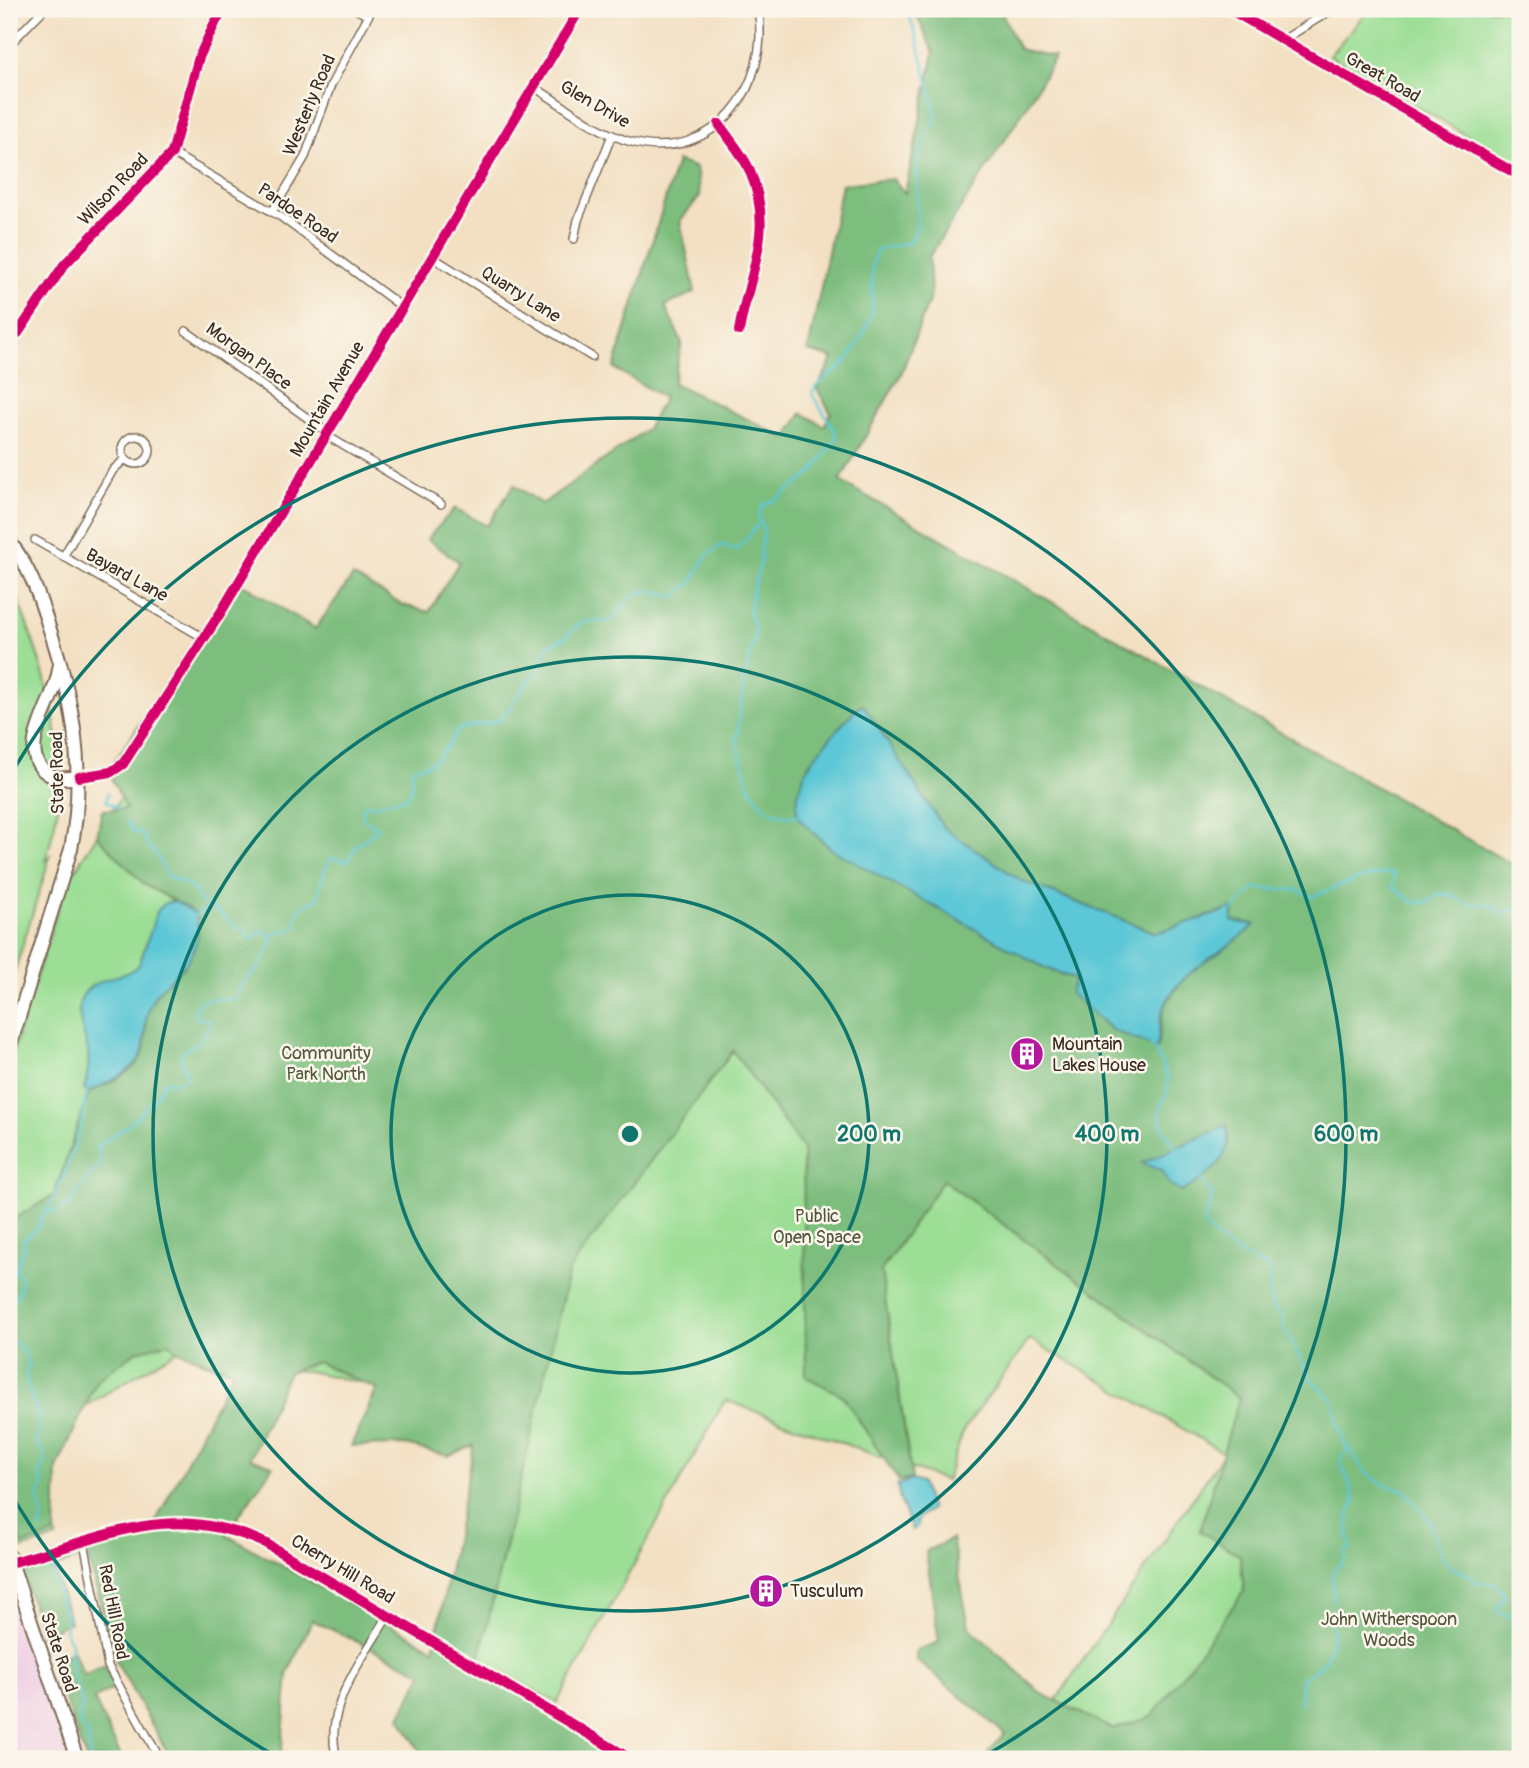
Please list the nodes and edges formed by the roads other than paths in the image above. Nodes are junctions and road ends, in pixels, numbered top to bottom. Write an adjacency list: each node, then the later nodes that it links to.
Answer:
1 (44, 9): 10 (street)
2 (225, 9): 14 (street, Wilson Road)
3 (356, 9): 8 (street)
4 (580, 9): 11 (street, Mountain Avenue)
5 (758, 9): 12 (street, Glen Drive)
6 (1228, 9): 9 (street, Great Road)
7 (1333, 9): 9 (street)
8 (370, 13): 16 (street, Westerly Road)
9 (1283, 40): 15 (street, Great Road)
10 (9, 45)
11 (534, 87): 13 (street, Glen Drive); 18 (street, Mountain Avenue)
12 (719, 124): 13 (street, Glen Drive); 21 (street)
13 (612, 135): 17 (street)
14 (172, 153): 16 (street, Pardoe Road); 22 (street, Wilson Road)
15 (1520, 176)
16 (272, 212): 19 (street, Pardoe Road)
17 (574, 239)
18 (432, 257): 19 (street, Mountain Avenue); 23 (street, Quarry Lane)
19 (402, 307): 24 (street, Mountain Avenue)
20 (186, 331): 24 (street, Morgan Place)
21 (739, 331)
22 (9, 337)
23 (592, 357)
24 (327, 432): 26 (street, Morgan Place); 30 (street, Mountain Avenue)
25 (125, 459): 29 (street)
26 (441, 504)
27 (35, 540): 29 (street, Bayard Lane)
28 (9, 541): 31 (highway, State Road)
29 (63, 557): 30 (street, Bayard Lane)
30 (204, 638): 32 (street, Mountain Avenue)
31 (57, 650): 32 (highway, State Road); 32 (highway)
32 (79, 777): 33 (highway, State Road)
33 (9, 1049)
34 (84, 1542): 35 (street, Cherry Hill Road); 36 (street, Cherry Hill Road); 38 (street, Red Hill Road)
35 (10, 1560): 37 (highway, State Road)
36 (388, 1616): 39 (street); 40 (street, Cherry Hill Road)
37 (77, 1759)
38 (160, 1759)
39 (337, 1759)
40 (631, 1759)

